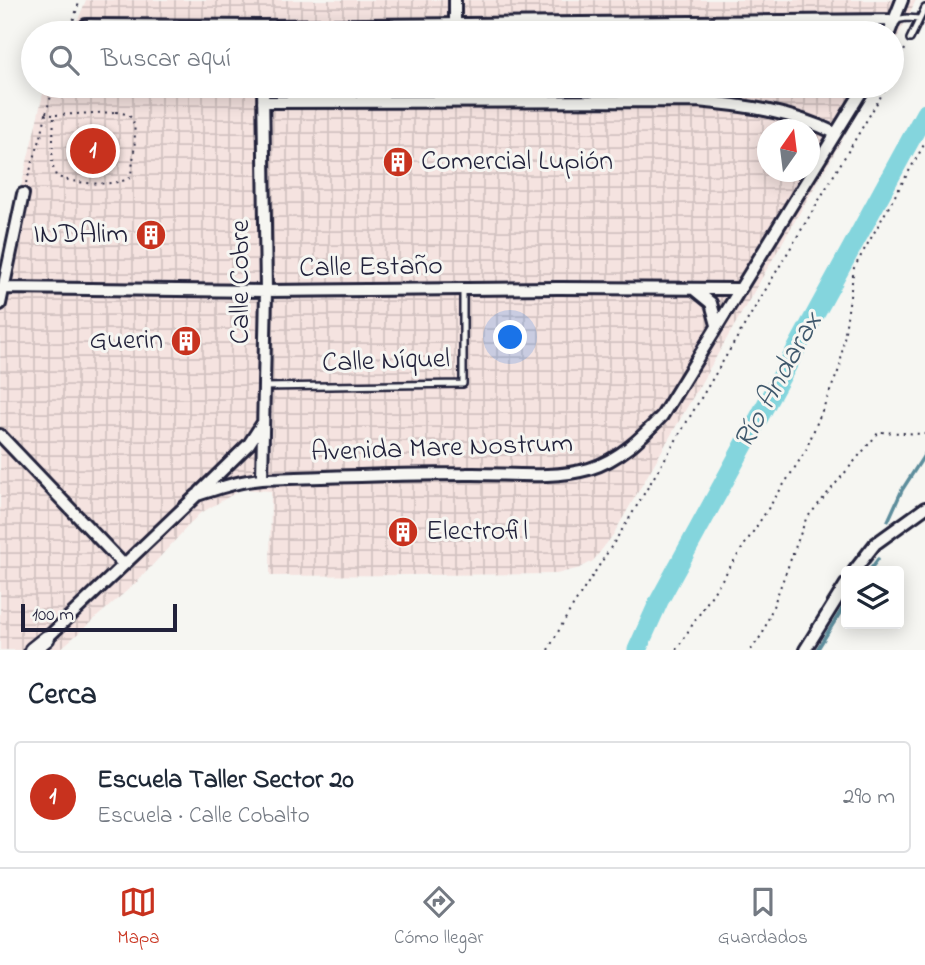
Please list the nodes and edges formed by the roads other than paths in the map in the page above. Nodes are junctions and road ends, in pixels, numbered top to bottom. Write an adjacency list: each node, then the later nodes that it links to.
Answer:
1 (455, 0): 6 (street)
2 (902, 0): 5 (street)
3 (925, 8): 4 (lane)
4 (919, 19): 5 (lane); 8 (lane)
5 (895, 20): 7 (street)
6 (455, 21)
7 (846, 21)
8 (910, 39)
9 (263, 98): 12 (street, Calle Cobre)
10 (857, 98): 13 (street, Avenida Mare Nostrum)
11 (460, 100): 12 (street); 13 (street)
12 (263, 102): 19 (street, Calle Cobre)
13 (835, 132): 18 (street, Avenida Mare Nostrum)
14 (23, 194): 15 (street)
15 (3, 288): 19 (street, Calle Estaño); 20 (street)
16 (464, 289): 17 (street, Calle Estaño); 19 (street, Calle Estaño); 22 (lane, Calle Níquel)
17 (695, 289): 18 (street, Calle Estaño); 21 (street)
18 (739, 289): 21 (street, Avenida Mare Nostrum)
19 (266, 291): 22 (street, Calle Cobre)
20 (0, 304)
21 (718, 325): 25 (street, Avenida Mare Nostrum)
22 (263, 387): 23 (street, Calle Cobre)
23 (263, 422): 25 (street, Calle Cobre); 26 (street, Avenida Mare Nostrum)
24 (0, 435): 28 (street)
25 (262, 479): 26 (street, Avenida Mare Nostrum)
26 (197, 495): 28 (street, Avenida Mare Nostrum)
27 (925, 508): 29 (street)
28 (124, 564): 31 (street, Avenida Mare Nostrum)
29 (859, 566)
30 (841, 592): 33 (street)
31 (43, 644): 32 (street, Avenida Mare Nostrum)
32 (32, 650)
33 (805, 650)

